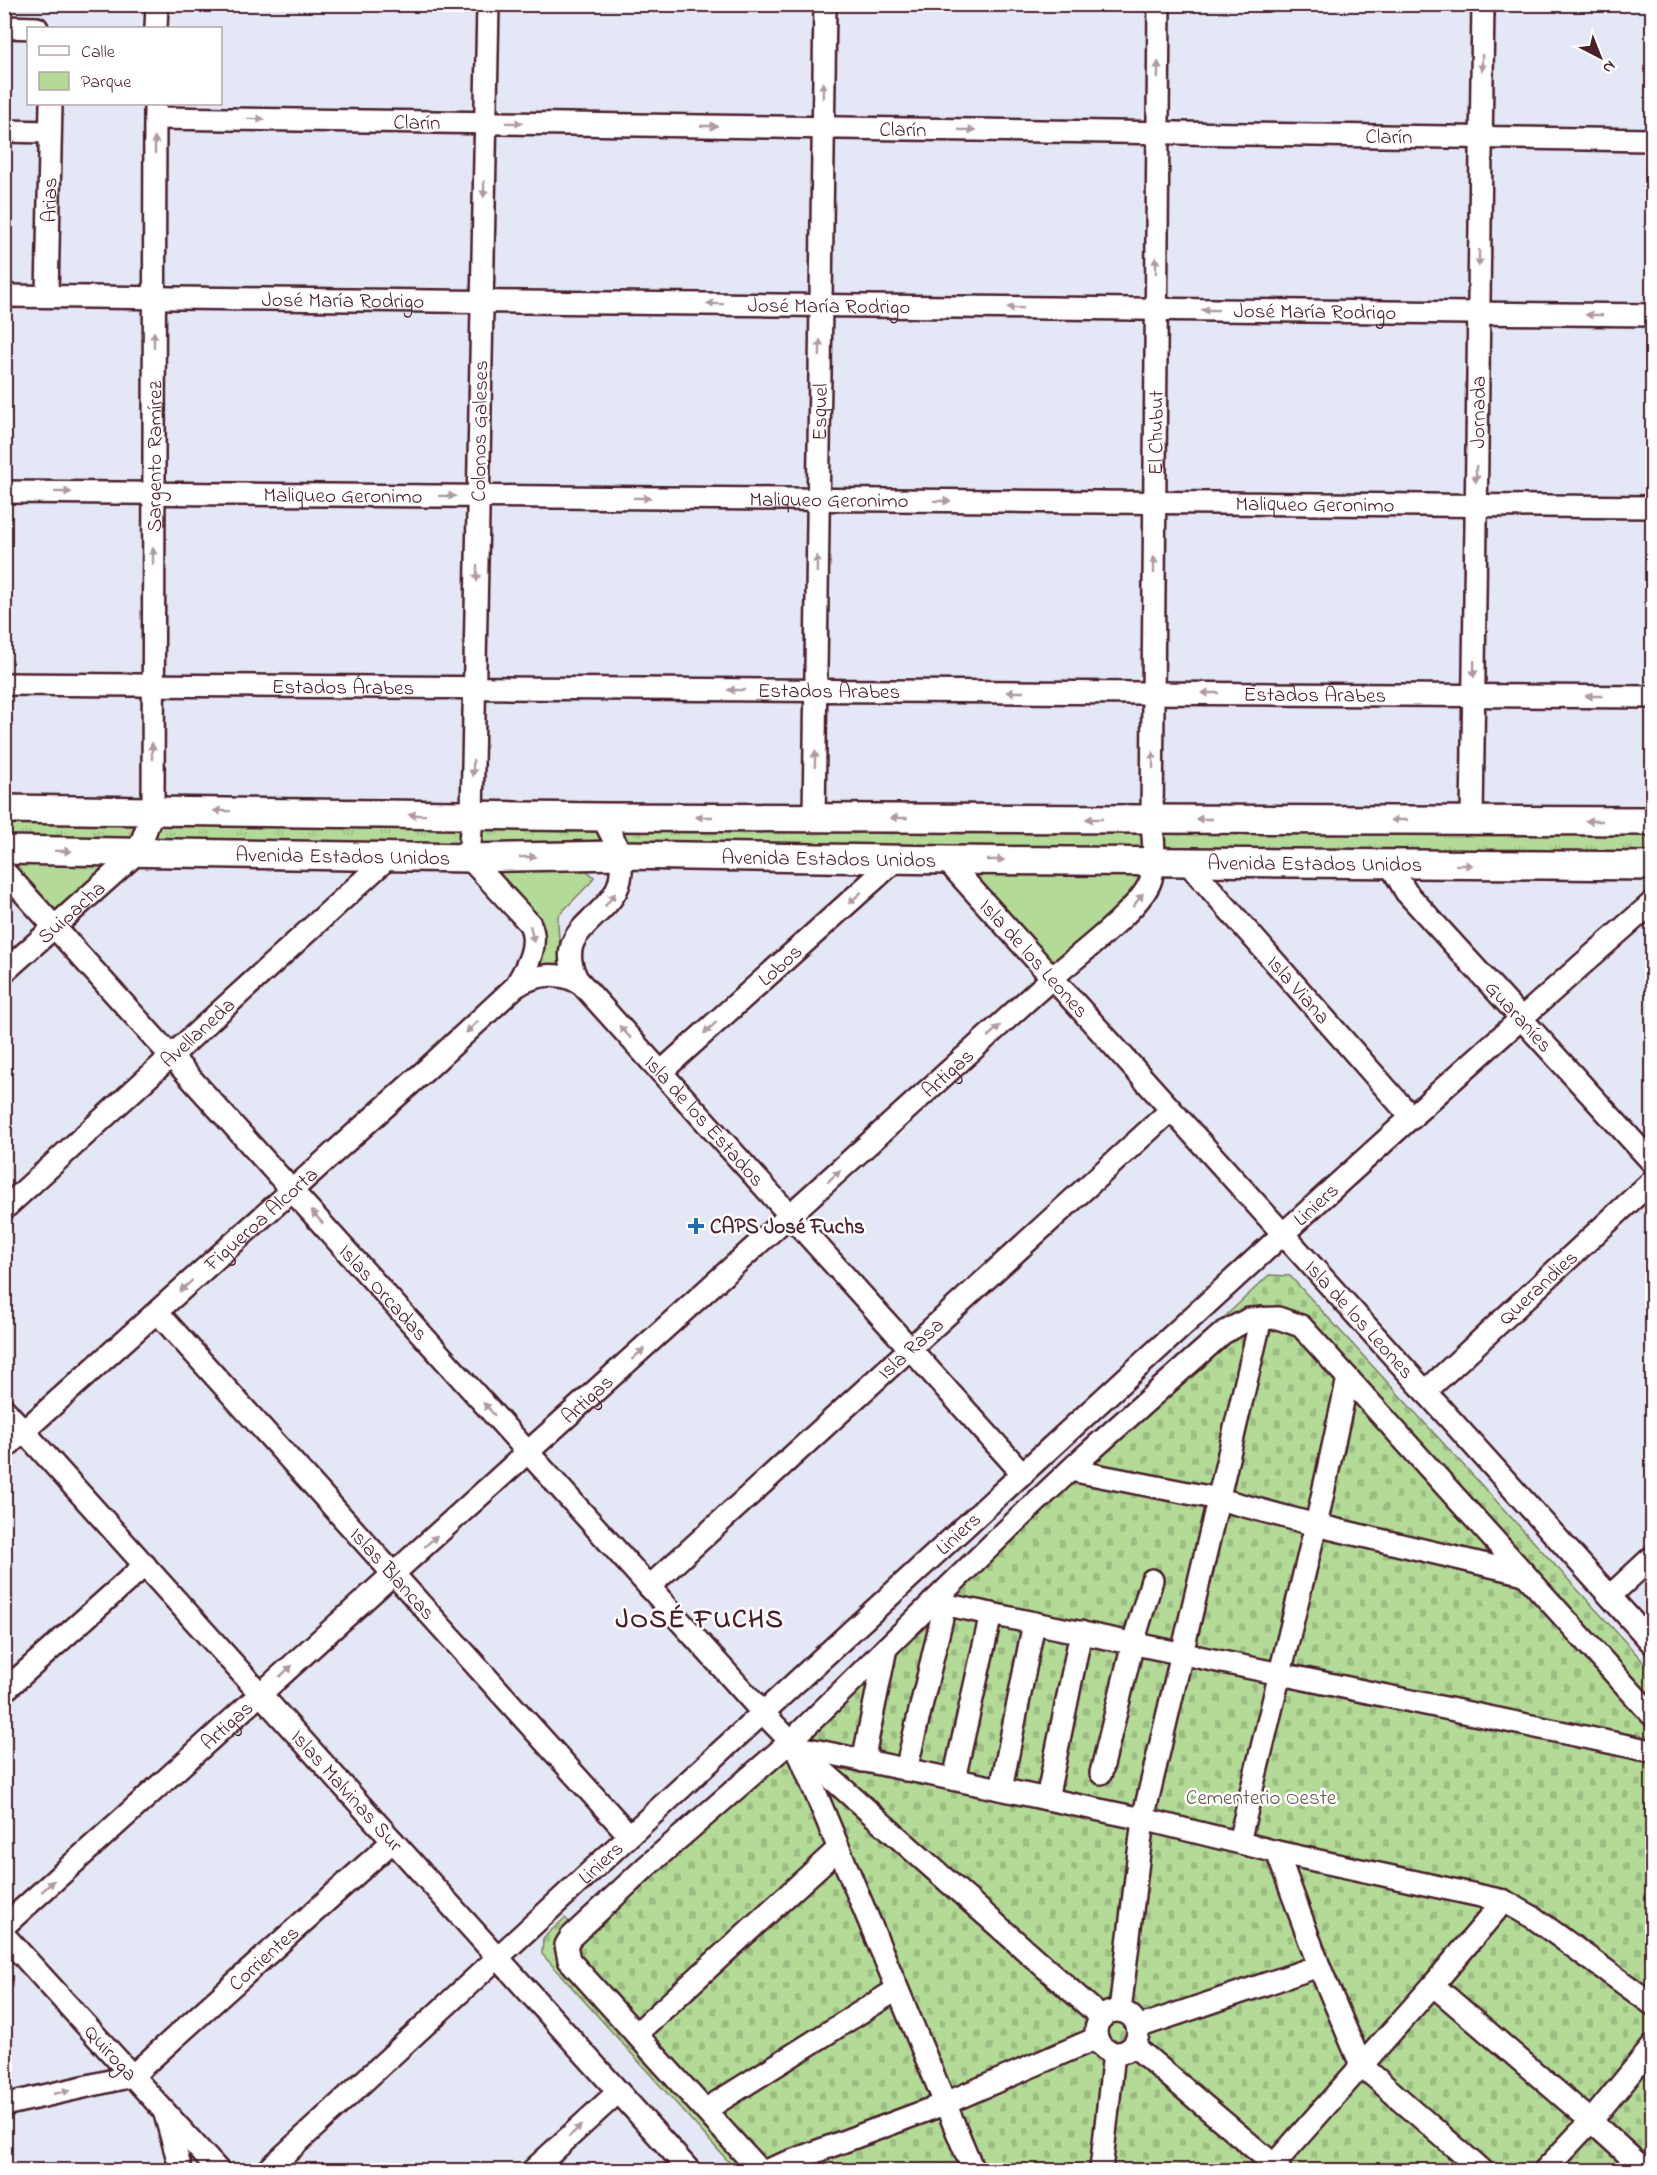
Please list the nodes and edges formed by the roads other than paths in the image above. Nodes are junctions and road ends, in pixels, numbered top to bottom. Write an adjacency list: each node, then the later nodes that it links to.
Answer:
1 (157, 4): 7 (street)
2 (488, 4): 11 (street, Colonos Galeses)
3 (825, 4): 12 (street, Esquel, one-way to 3)
4 (1159, 4): 15 (street, El Chubut, one-way to 4)
5 (1483, 4): 16 (street, Jornada, one-way to 16)
6 (4, 27): 8 (street)
7 (156, 27)
8 (27, 28)
9 (51, 105): 14 (street, Arias)
10 (155, 111): 11 (street, Clarín, one-way to 11); 20 (street, Sargento Ramírez, one-way to 10)
11 (485, 123): 12 (street, Clarín, one-way to 12); 21 (street, Colonos Galeses, one-way to 21)
12 (823, 128): 15 (street, Clarín, one-way to 15); 22 (street, Esquel)
13 (4, 131): 14 (street)
14 (49, 132): 19 (street, Arias)
15 (1157, 133): 16 (street, Clarín); 23 (street, El Chubut, one-way to 15)
16 (1480, 138): 17 (street, Clarín); 24 (street, Jornada, one-way to 24)
17 (1653, 140)
18 (4, 296): 19 (street, José María Rodrigo)
19 (47, 296): 20 (street, José María Rodrigo)
20 (154, 298): 21 (street, José María Rodrigo); 27 (street, Sargento Ramírez, one-way to 20)
21 (482, 301): 22 (street, José María Rodrigo, one-way to 21); 28 (street, Colonos Galeses)
22 (820, 306): 23 (street, José María Rodrigo, one-way to 22); 29 (street, Esquel, one-way to 22)
23 (1156, 309): 24 (street, José María Rodrigo, one-way to 23); 30 (street, El Chubut)
24 (1478, 313): 25 (street, José María Rodrigo, one-way to 24); 31 (street, Jornada, one-way to 31)
25 (1653, 315)
26 (4, 492): 27 (street, Maliqueo Geronimo, one-way to 27)
27 (153, 493): 28 (street, Maliqueo Geronimo, one-way to 28); 34 (street, Sargento Ramírez, one-way to 27)
28 (478, 496): 29 (street, Maliqueo Geronimo, one-way to 29); 35 (street, Colonos Galeses, one-way to 35)
29 (818, 500): 30 (street, Maliqueo Geronimo, one-way to 30); 36 (street, Esquel, one-way to 29)
30 (1155, 502): 31 (street, Maliqueo Geronimo); 37 (street, El Chubut, one-way to 30)
31 (1476, 506): 32 (street, Maliqueo Geronimo); 38 (street, Jornada, one-way to 38)
32 (1653, 507)
33 (4, 684): 34 (street, Estados Árabes)
34 (152, 685): 35 (street, Estados Árabes); 41 (street, Sargento Ramírez, one-way to 34)
35 (475, 688): 36 (street, Estados Árabes, one-way to 35); 42 (street, Colonos Galeses, one-way to 42)
36 (816, 690): 37 (street, Estados Árabes, one-way to 36); 44 (street, Esquel, one-way to 36)
37 (1154, 693): 38 (street, Estados Árabes, one-way to 37); 45 (street, El Chubut, one-way to 37)
38 (1474, 695): 39 (street, Estados Árabes, one-way to 38); 46 (street, Jornada)
39 (1653, 697)
40 (4, 808): 41 (main road, Avenida Estados Unidos)
41 (153, 810): 42 (main road, Avenida Estados Unidos, one-way to 41); 49 (street)
42 (472, 816): 43 (main road, Avenida Estados Unidos); 52 (street, Colonos Galeses)
43 (602, 817): 44 (main road, Avenida Estados Unidos, one-way to 43); 50 (street)
44 (814, 818): 45 (main road, Avenida Estados Unidos, one-way to 44)
45 (1152, 819): 46 (main road, Avenida Estados Unidos, one-way to 45); 55 (street, El Chubut)
46 (1472, 820): 47 (main road, Avenida Estados Unidos, one-way to 46)
47 (1653, 821)
48 (4, 850): 49 (main road, Avenida Estados Unidos, one-way to 49)
49 (138, 852): 51 (main road, Avenida Estados Unidos); 61 (street, Suipacha)
50 (620, 855): 52 (main road, Avenida Estados Unidos, one-way to 50); 53 (main road, Avenida Estados Unidos); 64 (street, Isla de los Estados, one-way to 50)
51 (390, 856): 52 (main road, Avenida Estados Unidos); 67 (street, Avellaneda)
52 (469, 858): 65 (street, one-way to 65)
53 (898, 858): 54 (main road, Avenida Estados Unidos); 68 (street, Lobos, one-way to 68)
54 (946, 860): 55 (main road, Avenida Estados Unidos, one-way to 55); 63 (street, Isla de los Leones)
55 (1154, 861): 56 (main road, Avenida Estados Unidos); 63 (street, Artigas, one-way to 55)
56 (1186, 861): 57 (main road, Avenida Estados Unidos); 70 (street, Isla Viana)
57 (1390, 864): 58 (main road, Avenida Estados Unidos, one-way to 58); 66 (street, Guaraníes)
58 (1653, 866)
59 (4, 871): 61 (street, Islas Orcadas)
60 (1653, 903): 66 (street, Liniers)
61 (55, 926): 62 (street, Suipacha); 67 (street, Islas Orcadas)
62 (4, 972)
63 (1053, 976): 69 (street, Isla de los Leones); 75 (street, Artigas, one-way to 63)
64 (580, 983): 65 (street); 68 (street, Isla de los Estados, one-way to 64)
65 (515, 987): 73 (street, Figueroa Alcorta, one-way to 73)
66 (1521, 1017): 70 (street, Liniers); 71 (street, Guaraníes)
67 (171, 1056): 73 (street, Islas Orcadas); 74 (street, Avellaneda)
68 (661, 1072): 75 (street, Isla de los Estados)
69 (1171, 1110): 76 (street, Isla de los Leones); 79 (street, Isla Rasa)
70 (1412, 1118): 76 (street, Liniers)
71 (1653, 1162)
72 (1653, 1181): 81 (street, Querandies)
73 (292, 1190): 77 (street, Figueroa Alcorta, one-way to 77); 85 (street, Islas Orcadas, one-way to 73)
74 (4, 1209)
75 (791, 1216): 79 (street, Isla de los Estados); 85 (street, Artigas, one-way to 75)
76 (1282, 1235): 81 (street, Isla de los Leones); 87 (street, Liniers)
77 (157, 1312): 83 (street, Figueroa Alcorta); 92 (street, Islas Blancas)
78 (1261, 1318): 80 (street); 86 (street); 88 (street)
79 (910, 1348): 87 (street, Isla de los Estados); 95 (street, Isla Rasa)
80 (1348, 1378): 89 (street); 93 (street)
81 (1425, 1392): 96 (street, Isla de los Leones)
82 (4, 1409): 83 (street, Islas Malvinas Sur)
83 (24, 1431): 84 (street, Figueroa Alcorta); 91 (street, Islas Malvinas Sur)
84 (4, 1449)
85 (528, 1453): 92 (street, Artigas, one-way to 85); 95 (street, Islas Orcadas)
86 (1070, 1470): 88 (street); 97 (street)
87 (1023, 1474): 108 (street, Liniers)
88 (1219, 1498): 89 (street); 104 (street)
89 (1316, 1525): 93 (street); 105 (street)
90 (1653, 1557): 96 (street)
91 (144, 1565): 106 (street); 107 (street, Islas Malvinas Sur)
92 (394, 1574): 107 (street, Artigas, one-way to 92); 119 (street, Islas Blancas)
93 (1526, 1574): 109 (street)
94 (1152, 1580): 101 (street)
95 (649, 1587): 108 (street, Islas Orcadas)
96 (1610, 1596): 102 (street, Isla de los Leones)
97 (939, 1604): 98 (street); 103 (street); 113 (street)
98 (991, 1614): 99 (street); 115 (street)
99 (1034, 1623): 100 (street); 116 (street)
100 (1081, 1632): 101 (street); 117 (street)
101 (1132, 1643): 104 (street); 114 (street)
102 (1653, 1643)
103 (886, 1647): 110 (street); 112 (street)
104 (1182, 1653): 105 (street); 118 (street)
105 (1280, 1673): 111 (street); 121 (street)
106 (4, 1691)
107 (261, 1694): 120 (street, Islas Malvinas Sur); 125 (street, Artigas, one-way to 107)
108 (763, 1713): 110 (street, Islas Orcadas); 119 (street, Liniers)
109 (1653, 1715)
110 (794, 1744): 112 (street); 122 (street); 132 (street, Islas Orcadas); 133 (street)
111 (1653, 1751)
112 (863, 1761): 113 (street)
113 (906, 1770): 115 (street)
114 (1101, 1773)
115 (954, 1779): 116 (street)
116 (1001, 1789): 117 (street)
117 (1047, 1799): 118 (street)
118 (1143, 1819): 121 (street); 132 (street)
119 (629, 1834): 127 (street, Liniers)
120 (393, 1841): 127 (street, Islas Malvinas Sur); 137 (street, Corrientes)
121 (1239, 1842): 123 (street)
122 (838, 1849): 130 (street); 133 (street)
123 (1277, 1852): 124 (street); 128 (street)
124 (1504, 1901): 129 (street); 131 (street)
125 (4, 1926)
126 (4, 1935): 137 (street, Quiroga)
127 (497, 1957): 138 (street, Islas Malvinas Sur); 147 (street, Liniers)
128 (1319, 1966): 134 (street); 136 (street)
129 (1433, 1985): 136 (street); 143 (street)
130 (896, 1990): 139 (street); 142 (street)
131 (1653, 2004)
132 (1106, 2022): 134 (street); 134 (street); 139 (street)
133 (636, 2034): 142 (street)
134 (1129, 2042): 144 (street); 153 (street)
135 (1653, 2047): 143 (street)
136 (1361, 2065): 144 (street); 154 (street)
137 (132, 2076): 140 (street, one-way to 137); 141 (street, Quiroga)
138 (618, 2092): 148 (street, one-way to 138); 149 (street, Islas Malvinas Sur)
139 (944, 2104): 151 (street); 152 (street)
140 (4, 2105)
141 (164, 2110): 145 (street); 146 (street, Quiroga)
142 (705, 2110): 150 (street)
143 (1591, 2121): 155 (street); 156 (street)
144 (1274, 2169)
145 (181, 2170)
146 (218, 2170)
147 (268, 2170)
148 (532, 2170)
149 (689, 2170)
150 (759, 2170)
151 (767, 2170)
152 (972, 2170)
153 (1101, 2170)
154 (1481, 2170)
155 (1545, 2170)
156 (1645, 2170)

